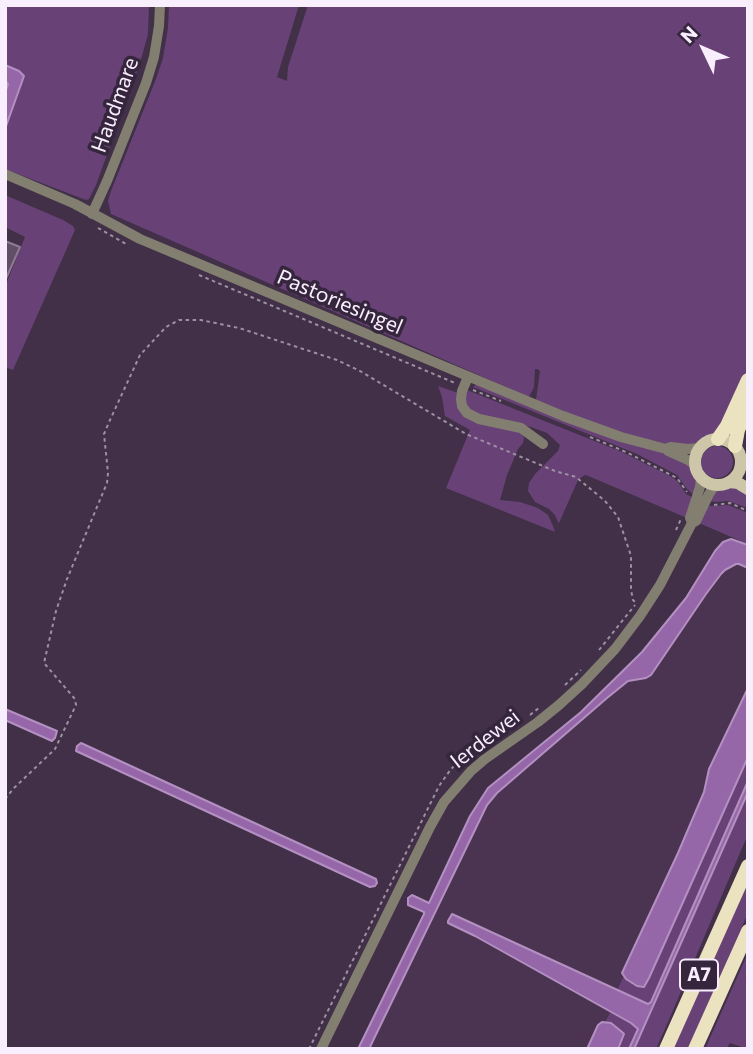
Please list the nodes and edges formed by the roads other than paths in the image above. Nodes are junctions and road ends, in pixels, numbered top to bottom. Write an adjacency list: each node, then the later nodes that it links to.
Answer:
1 (160, 5): 3 (street, Haudmare)
2 (5, 174): 3 (street, Pastoriesingel)
3 (92, 214): 5 (street, Pastoriesingel)
4 (748, 380): 7 (highway)
5 (466, 382): 8 (street); 11 (street, Pastoriesingel)
6 (748, 406): 9 (highway)
7 (718, 439): 9 (main road); 10 (main road)
8 (543, 444)
9 (735, 446): 13 (main road)
10 (699, 448): 11 (street, Pastoriesingel); 12 (main road)
11 (666, 449): 12 (street, Pastoriesingel)
12 (695, 465): 14 (main road)
13 (744, 472): 15 (main road)
14 (701, 478): 16 (main road); 18 (street, Ierdewei)
15 (729, 482): 16 (main road); 17 (main road)
16 (715, 485): 18 (street, Ierdewei)
17 (748, 489)
18 (692, 523): 21 (street, Ierdewei)
19 (748, 866): 22 (highway, A7)
20 (748, 931): 23 (highway, A7)
21 (321, 1049)
22 (666, 1049)
23 (695, 1049)

